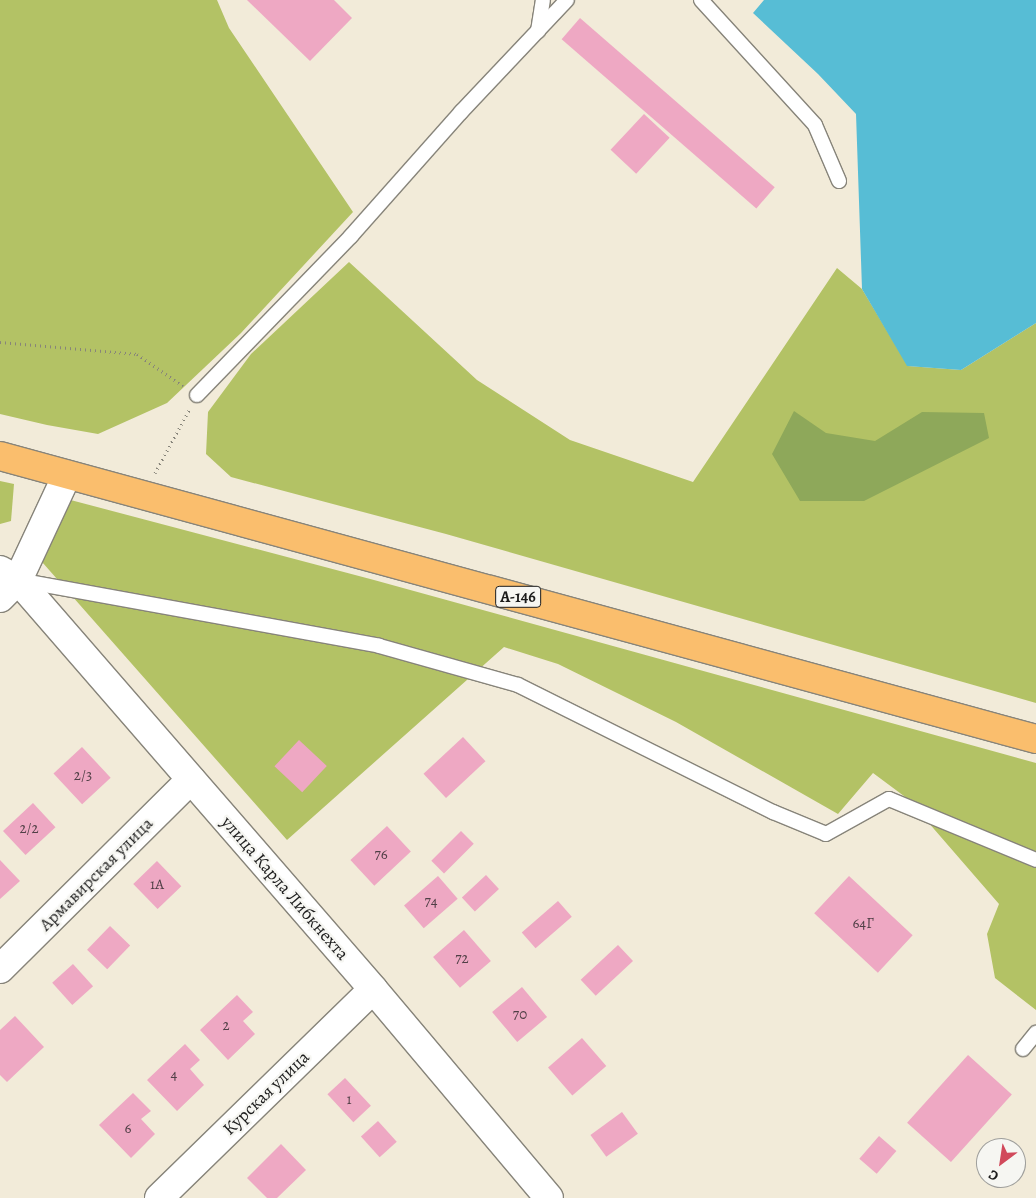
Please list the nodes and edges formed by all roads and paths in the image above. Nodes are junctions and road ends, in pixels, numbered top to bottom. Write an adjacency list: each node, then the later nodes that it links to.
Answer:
1 (543, 0): 4 (lane)
2 (567, 0): 4 (lane)
3 (700, 0): 5 (lane)
4 (538, 32): 7 (lane)
5 (839, 181)
6 (0, 342): 7 (path)
7 (197, 395): 10 (path)
8 (0, 456): 9 (highway, А-146)
9 (67, 475): 10 (highway, А-146); 11 (street)
10 (143, 496): 12 (highway, А-146)
11 (6, 583): 13 (street, улица Карла Либкнехта); 14 (lane)
12 (1036, 739)
13 (191, 779): 15 (street, Армавирская улица); 16 (street, улица Карла Либкнехта)
14 (1036, 860)
15 (0, 969)
16 (373, 989): 19 (street, Курская улица); 20 (street, улица Карла Либкнехта)
17 (1036, 1033): 18 (lane)
18 (1023, 1050)
19 (159, 1198)
20 (549, 1198)

